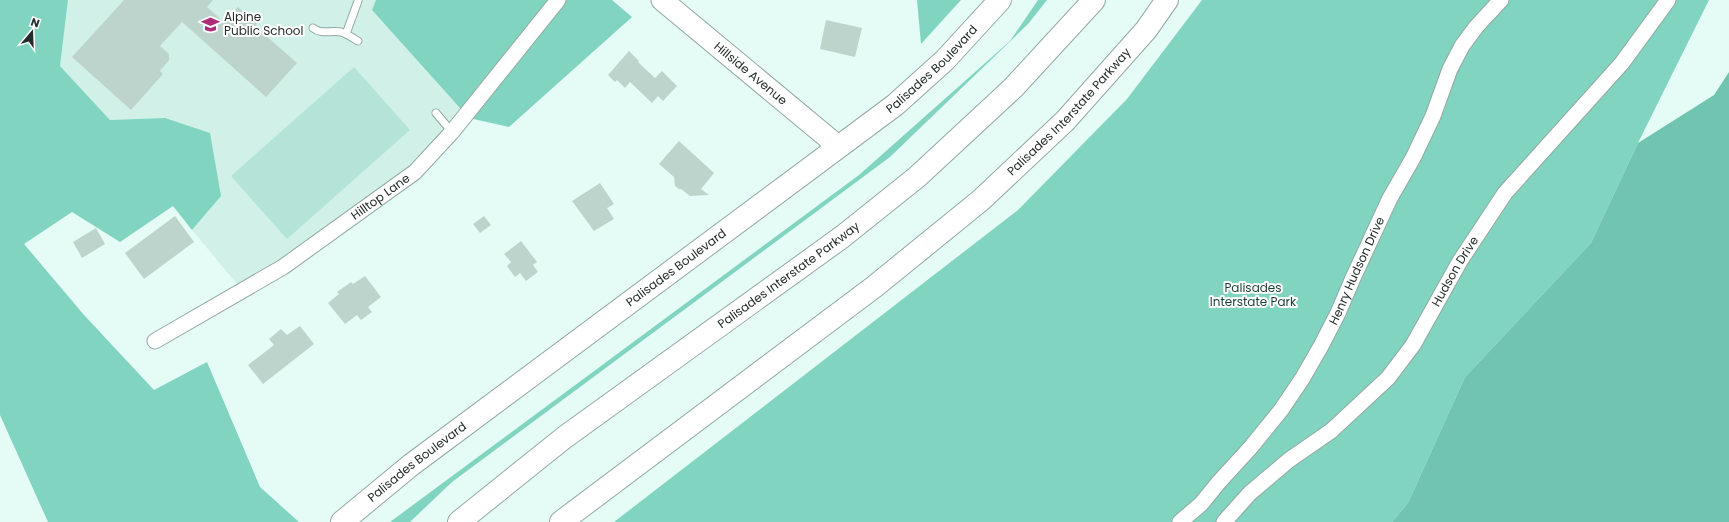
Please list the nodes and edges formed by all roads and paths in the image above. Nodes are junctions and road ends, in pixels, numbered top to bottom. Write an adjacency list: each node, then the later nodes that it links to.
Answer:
1 (558, 0): 13 (street, Hilltop Lane)
2 (662, 0): 14 (main road, Hillside Avenue)
3 (1000, 0): 14 (main road, Palisades Boulevard)
4 (1094, 0): 17 (main road, Palisades Interstate Parkway)
5 (1167, 0): 18 (main road, Palisades Interstate Parkway)
6 (1501, 0): 19 (street, Henry Hudson Drive)
7 (1668, 0): 20 (street, Hudson Drive)
8 (358, 1): 10 (lane)
9 (312, 28): 10 (lane)
10 (346, 34): 11 (lane)
11 (358, 41)
12 (436, 113): 13 (lane)
13 (452, 132): 15 (street, Hilltop Lane)
14 (839, 147): 16 (main road, Palisades Boulevard)
15 (155, 341)
16 (342, 522)
17 (459, 522)
18 (561, 522)
19 (1180, 522)
20 (1224, 522)

